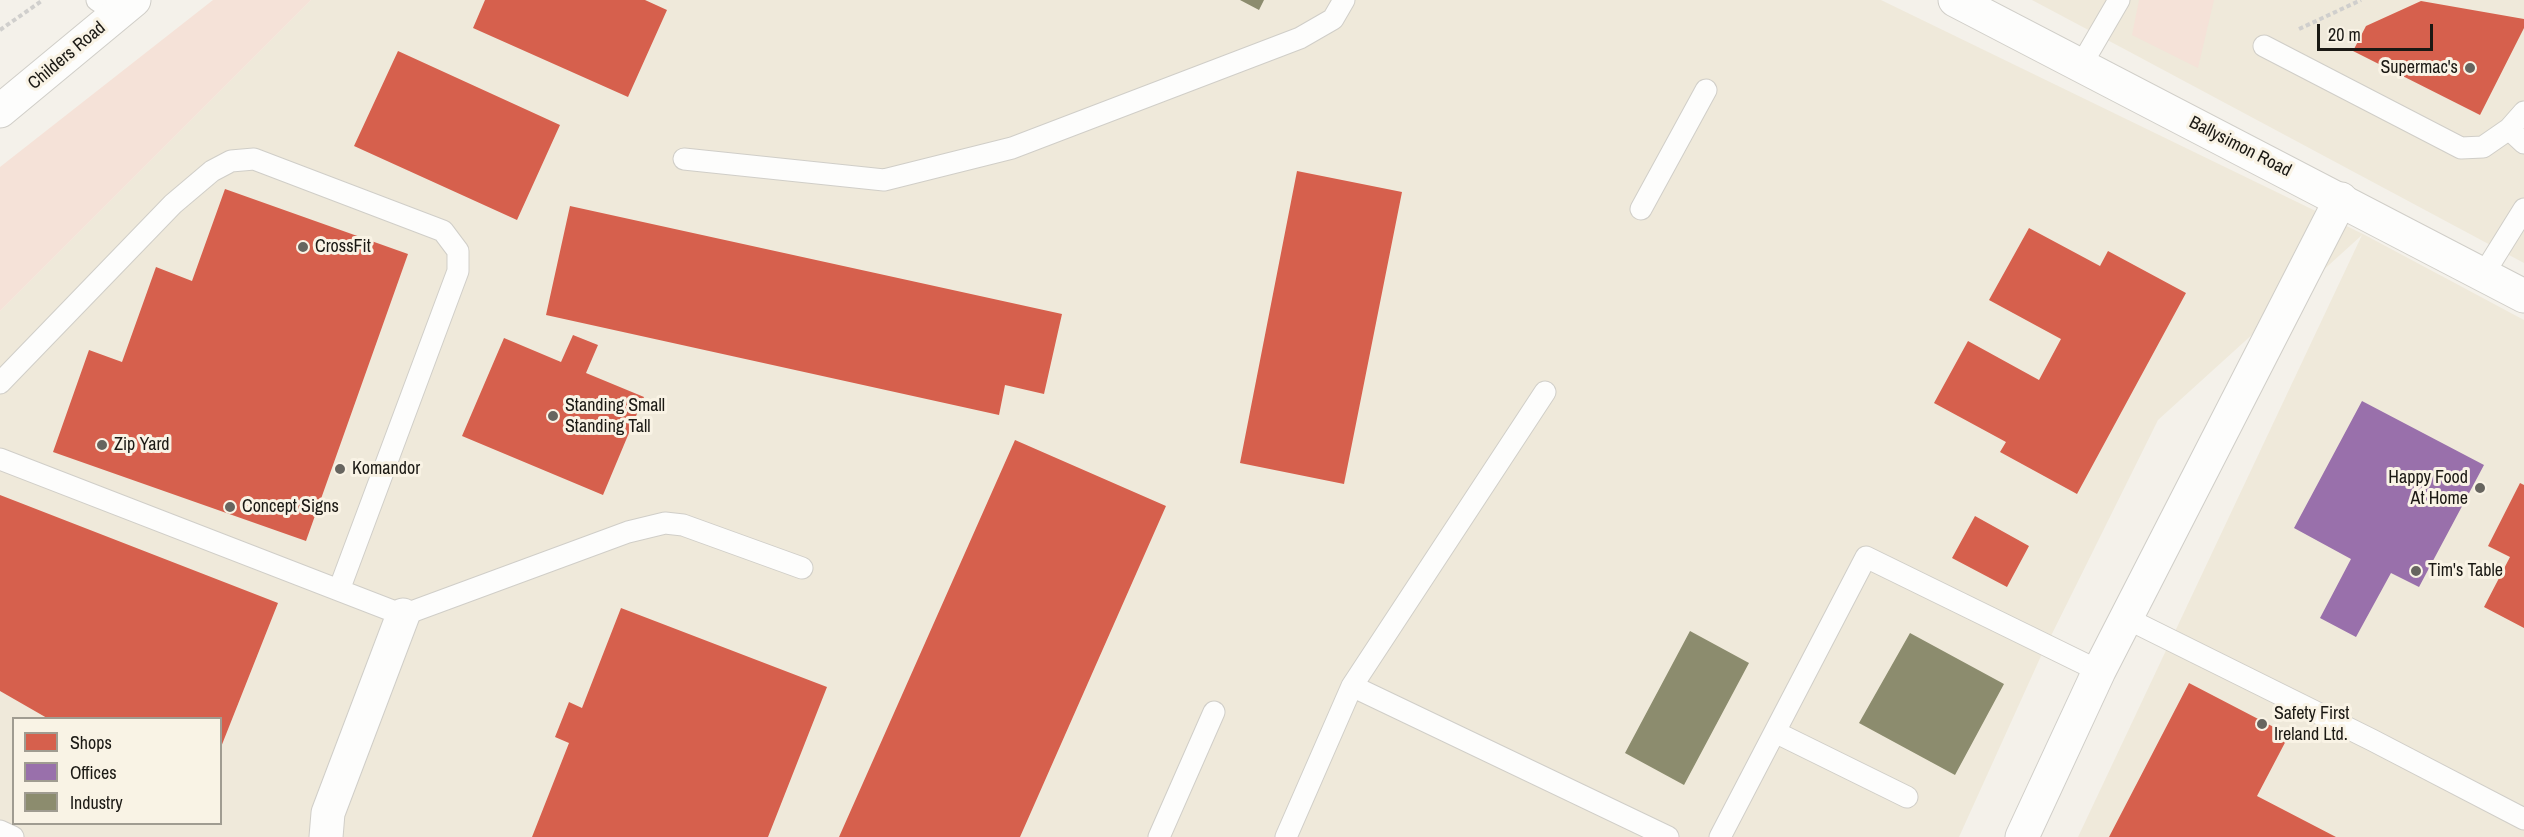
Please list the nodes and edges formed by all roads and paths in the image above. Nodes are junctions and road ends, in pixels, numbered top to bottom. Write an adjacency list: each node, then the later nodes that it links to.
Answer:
1 (43, 0): 7 (path)
2 (1344, 0): 14 (lane)
3 (1955, 0): 9 (street, Ballysimon Road)
4 (2119, 0): 9 (lane)
5 (2361, 0): 8 (path)
6 (116, 4): 11 (street, Childers Road)
7 (0, 30)
8 (2264, 46): 13 (lane)
9 (2080, 66): 15 (street, Ballysimon Road)
10 (1706, 90): 17 (lane)
11 (0, 111)
12 (2524, 112): 13 (lane)
13 (2517, 136)
14 (684, 159)
15 (2341, 199): 18 (street, Ballysimon Road); 26 (street)
16 (2524, 208): 18 (lane)
17 (1641, 209)
18 (2483, 275): 19 (street, Ballysimon Road)
19 (2524, 296)
20 (0, 383): 24 (lane)
21 (1545, 392): 28 (lane)
22 (0, 459): 24 (lane)
23 (802, 568): 25 (lane)
24 (339, 590): 25 (lane)
25 (403, 615): 35 (street)
26 (2126, 618): 27 (street); 32 (lane)
27 (2099, 671): 30 (lane); 40 (street)
28 (1352, 686): 37 (lane); 38 (lane)
29 (1214, 712): 36 (lane)
30 (1775, 732): 31 (lane); 39 (lane)
31 (1907, 798)
32 (2524, 819)
33 (0, 831): 34 (lane)
34 (13, 837)
35 (326, 837)
36 (1159, 837)
37 (1286, 837)
38 (1668, 837)
39 (1720, 837)
40 (2022, 837)

